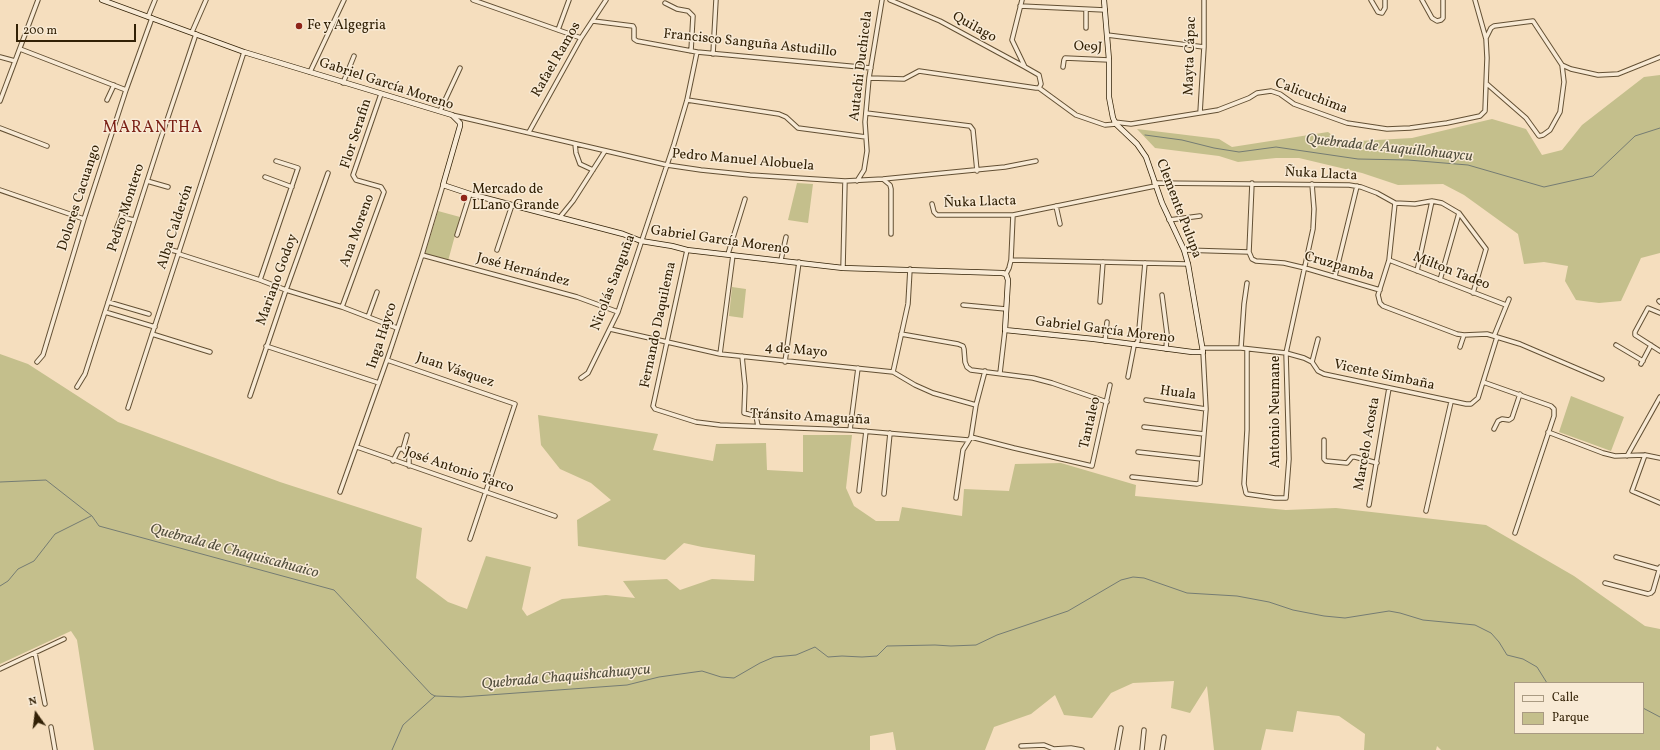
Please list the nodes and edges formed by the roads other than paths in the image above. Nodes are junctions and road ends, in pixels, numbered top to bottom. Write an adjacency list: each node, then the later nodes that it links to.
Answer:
1 (38, 0): 34 (street)
2 (102, 0): 20 (street, Gabriel García Moreno)
3 (155, 0): 25 (street, Dolores Cacuango)
4 (206, 0): 29 (street, Pedro Montero)
5 (344, 0): 49 (street)
6 (473, 0): 28 (street)
7 (569, 0): 28 (street)
8 (606, 0): 26 (street, Rafael Ramos)
9 (716, 0): 38 (street)
10 (882, 0): 48 (street, Autachi Duchicela)
11 (890, 0): 45 (street, Quilago)
12 (1022, 0): 22 (street)
13 (1104, 0): 24 (street)
14 (1204, 0): 33 (street, Mayta Cápac)
15 (1371, 0): 16 (street)
16 (1385, 0)
17 (1422, 0): 18 (street)
18 (1443, 0)
19 (1475, 0): 32 (street, Calicuchima)
20 (113, 2): 25 (street, Gabriel García Moreno)
21 (665, 3): 35 (street)
22 (1020, 6): 23 (street); 45 (street)
23 (1086, 10): 24 (street); 27 (street)
24 (1105, 10): 30 (street)
25 (150, 17): 29 (street, Gabriel García Moreno); 55 (street, Dolores Cacuango)
26 (593, 21): 31 (street, Rafael Ramos); 35 (street, Francisco Sanguña Astudillo)
27 (1086, 28)
28 (558, 30): 31 (street)
29 (194, 34): 36 (street, Gabriel García Moreno); 79 (street, Pedro Montero)
30 (1107, 35): 33 (street); 42 (street)
31 (581, 38): 66 (street, Rafael Ramos)
32 (1486, 39): 44 (street); 52 (street, Calicuchima)
33 (1204, 47): 61 (street, Mayta Cápac)
34 (20, 49): 43 (street); 53 (street)
35 (691, 51): 37 (street, Francisco Sanguña Astudillo)
36 (244, 52): 49 (street, Gabriel García Moreno); 118 (street, Alba Calderón)
37 (697, 52): 38 (street, Francisco Sanguña Astudillo); 58 (street, Nicolás Sanguña)
38 (713, 54): 48 (street, Francisco Sanguña Astudillo)
39 (354, 56): 51 (street)
40 (0, 57): 43 (street)
41 (1660, 57): 44 (street)
42 (1109, 60): 46 (street, Oe9J); 64 (street)
43 (15, 61): 59 (street)
44 (1562, 65): 52 (street)
45 (1025, 67): 54 (street)
46 (1063, 67)
47 (460, 68): 60 (street)
48 (871, 68): 50 (street, Autachi Duchicela)
49 (310, 72): 51 (street, Gabriel García Moreno)
50 (869, 78): 54 (street); 62 (street, Autachi Duchicela)
51 (343, 83): 56 (street, Gabriel García Moreno)
52 (1487, 84): 61 (street, Calicuchima)
53 (114, 85): 55 (street); 57 (street)
54 (1039, 88): 64 (street, Calicuchima)
55 (126, 90): 104 (street, Dolores Cacuango)
56 (381, 94): 60 (street, Gabriel García Moreno); 80 (street, Flor Serafin)
57 (107, 100)
58 (687, 100): 67 (street); 73 (street, Nicolás Sanguña)
59 (0, 101)
60 (440, 111): 63 (street, Gabriel García Moreno)
61 (1200, 112): 64 (street, Calicuchima)
62 (866, 113): 67 (street, Autachi Duchicela); 75 (street)
63 (452, 115): 66 (street, Pedro Manuel Alobuela); 86 (street, Gabriel García Moreno)
64 (1115, 123): 84 (street, Clemente Pulupa)
65 (0, 128): 69 (street)
66 (529, 132): 68 (street, Pedro Manuel Alobuela)
67 (866, 136): 82 (street, Autachi Duchicela)
68 (575, 144): 70 (street, Pedro Manuel Alobuela); 74 (street)
69 (47, 146)
70 (605, 151): 73 (street, Pedro Manuel Alobuela); 74 (street)
71 (276, 161): 89 (street)
72 (1036, 161): 75 (street, Pedro Manuel Alobuela)
73 (668, 165): 81 (street, Pedro Manuel Alobuela); 112 (street, Nicolás Sanguña)
74 (592, 170): 103 (street)
75 (977, 171): 78 (street, Pedro Manuel Alobuela)
76 (328, 173): 137 (street, Mariano Godoy)
77 (265, 177): 89 (street)
78 (884, 179): 82 (street, Pedro Manuel Alobuela); 109 (street)
79 (147, 180): 88 (street); 105 (street, Pedro Montero)
80 (356, 180): 147 (street, Ana Moreno)
81 (845, 181): 82 (street, Pedro Manuel Alobuela); 128 (street)
82 (857, 181)
83 (1252, 183): 84 (street, Ñuka Llacta); 85 (street, Ñuka Llacta); 117 (street)
84 (1155, 184): 98 (street, Ñuka Llacta); 106 (street, Clemente Pulupa)
85 (1312, 184): 87 (street, Ñuka Llacta); 129 (street, Antonio Neumane)
86 (443, 185): 91 (street, Gabriel García Moreno); 119 (street, Inga Hayco)
87 (1357, 186): 94 (street, Ñuka Llacta); 133 (street)
88 (168, 187)
89 (292, 187): 134 (street)
90 (0, 190): 104 (street)
91 (470, 194): 96 (street, Gabriel García Moreno); 110 (street)
92 (745, 199): 120 (street)
93 (1432, 201): 94 (street, Ñuka Llacta); 99 (street, Ñuka Llacta); 131 (street)
94 (1395, 203): 123 (street)
95 (932, 204): 100 (street, Ñuka Llacta)
96 (512, 205): 103 (street, Gabriel García Moreno); 114 (street)
97 (124, 206): 102 (street)
98 (1056, 206): 100 (street, Ñuka Llacta); 107 (street)
99 (1459, 213): 135 (street); 140 (street, Ñuka Llacta)
100 (1013, 215): 122 (street)
101 (1200, 216): 106 (street)
102 (121, 217): 105 (street); 108 (street)
103 (560, 217): 112 (street, Gabriel García Moreno)
104 (84, 219): 181 (street, Dolores Cacuango)
105 (134, 220): 143 (street, Pedro Montero)
106 (1169, 220): 116 (street, Clemente Pulupa)
107 (1060, 224)
108 (117, 227)
109 (891, 234)
110 (457, 235)
111 (786, 237): 121 (street)
112 (641, 241): 115 (street, Gabriel García Moreno); 150 (street, Nicolás Sanguña)
113 (171, 250): 118 (street)
114 (497, 250)
115 (687, 250): 120 (street, Gabriel García Moreno); 164 (street, Fernando Daquilema)
116 (1184, 250): 117 (street); 127 (street, Clemente Pulupa)
117 (1249, 252): 129 (street, Cruzpamba)
118 (179, 253): 134 (street); 155 (street, Alba Calderón)
119 (422, 255): 150 (street, José Hernández); 156 (street, Inga Hayco)
120 (731, 255): 121 (street, Gabriel García Moreno); 178 (street)
121 (781, 260): 124 (street, Gabriel García Moreno)
122 (1011, 260): 125 (street); 132 (street)
123 (1389, 260): 131 (street, Milton Tadeo); 138 (street)
124 (799, 262): 128 (street, Gabriel García Moreno); 182 (street)
125 (1103, 262): 126 (street); 144 (street)
126 (1146, 263): 127 (street); 169 (street)
127 (1188, 264): 174 (street, Clemente Pulupa)
128 (843, 268): 130 (street, Gabriel García Moreno)
129 (1305, 268): 133 (street, Cruzpamba); 177 (street, Antonio Neumane)
130 (910, 269): 132 (street, Gabriel García Moreno); 160 (street)
131 (1417, 271): 135 (street, Milton Tadeo)
132 (1006, 274): 148 (street)
133 (1335, 276): 138 (street, Cruzpamba)
134 (260, 280): 137 (street)
135 (1440, 280): 140 (street, Milton Tadeo)
136 (1247, 282): 171 (street)
137 (286, 290): 147 (street); 168 (street, Mariano Godoy)
138 (1380, 290): 161 (street, Cruzpamba)
139 (377, 292): 153 (street)
140 (1473, 293): 146 (street, Milton Tadeo)
141 (1162, 294): 172 (street)
142 (1509, 299): 146 (street, Vicente Simbaña)
143 (108, 302): 149 (street, Pedro Montero); 152 (street)
144 (1100, 302)
145 (963, 305): 148 (street)
146 (1506, 305): 162 (street, Vicente Simbaña)
147 (342, 307): 153 (street)
148 (1006, 309): 158 (street)
149 (105, 312): 155 (street); 194 (street, Pedro Montero)
150 (618, 312): 157 (street, Nicolás Sanguña)
151 (1660, 313): 167 (street)
152 (150, 314)
153 (368, 317): 156 (street)
154 (1107, 322): 165 (street)
155 (154, 327): 159 (street, Alba Calderón)
156 (397, 328): 180 (street, Inga Hayco)
157 (610, 329): 164 (street, 4 de Mayo); 189 (street, Nicolás Sanguña)
158 (1005, 330): 165 (street, Gabriel García Moreno); 187 (street)
159 (152, 334): 176 (street); 204 (street, Alba Calderón)
160 (901, 334): 185 (street); 186 (street)
161 (1464, 336): 162 (street, Cruzpamba); 170 (street)
162 (1495, 336): 190 (street, Cruzpamba); 191 (street, Vicente Simbaña)
163 (1318, 339): 183 (street)
164 (667, 341): 178 (street, 4 de Mayo); 203 (street, Fernando Daquilema)
165 (1105, 341): 169 (street, Gabriel García Moreno)
166 (1616, 345): 167 (street)
167 (1651, 345): 175 (street)
168 (266, 346): 192 (street); 197 (street, Mariano Godoy)
169 (1134, 346): 172 (street, Gabriel García Moreno); 188 (street)
170 (1460, 347)
171 (1241, 348): 173 (street, Vicente Simbaña); 174 (street, Vicente Simbaña)
172 (1166, 349): 174 (street, Gabriel García Moreno)
173 (1247, 349): 177 (street, Vicente Simbaña); 177 (street, Antonio Neumane)
174 (1203, 350): 205 (street, Clemente Pulupa)
175 (1660, 351)
176 (210, 352)
177 (1286, 353): 183 (street, Vicente Simbaña)
178 (720, 354): 179 (street, 4 de Mayo)
179 (742, 356): 182 (street, 4 de Mayo); 206 (street)
180 (387, 360): 192 (street, Inga Hayco); 231 (street, Juan Vásquez)
181 (37, 362)
182 (785, 362): 184 (street, 4 de Mayo)
183 (1312, 362): 195 (street, Vicente Simbaña)
184 (858, 368): 186 (street, 4 de Mayo); 209 (street)
185 (985, 371): 187 (street); 202 (street)
186 (893, 372): 202 (street, 4 de Mayo)
187 (1000, 373): 200 (street)
188 (1128, 377)
189 (581, 378)
190 (1602, 379)
191 (1483, 382): 196 (street); 201 (street, Vicente Simbaña)
192 (379, 383): 217 (street, Inga Hayco)
193 (1110, 385): 200 (street, Tantaleo)
194 (77, 388)
195 (1389, 388): 201 (street, Vicente Simbaña); 225 (street, Marcelo Acosta)
196 (1520, 394): 208 (street); 211 (street)
197 (250, 396)
198 (1660, 397): 221 (street)
199 (1146, 400): 205 (street, Huala)
200 (1107, 402): 227 (street, Tantaleo)
201 (1451, 402): 236 (street)
202 (976, 404): 215 (street)
203 (653, 406): 206 (street, Tránsito Amaguaña)
204 (128, 408)
205 (1206, 409): 213 (street, Clemente Pulupa)
206 (758, 426): 209 (street, Tránsito Amaguaña)
207 (1144, 427): 213 (street)
208 (1494, 429)
209 (850, 430): 210 (street, Tránsito Amaguaña)
210 (866, 431): 212 (street, Tránsito Amaguaña); 229 (street)
211 (1548, 432): 221 (street); 238 (street)
212 (890, 433): 215 (street, Tránsito Amaguaña); 232 (street)
213 (1204, 434): 223 (street, Clemente Pulupa)
214 (407, 435): 218 (street)
215 (970, 438): 227 (street, Tránsito Amaguaña); 233 (street)
216 (1324, 440): 225 (street)
217 (357, 447): 224 (street, José Antonio Tarco); 230 (street, Inga Hayco)
218 (403, 449): 224 (street); 226 (street)
219 (1138, 452): 223 (street)
220 (1644, 455): 221 (street); 222 (street); 234 (street)
221 (1627, 456)
222 (1660, 458)
223 (1202, 459): 228 (street, Clemente Pulupa)
224 (394, 460): 226 (street, José Antonio Tarco)
225 (1377, 463): 235 (street, Marcelo Acosta)
226 (409, 466): 231 (street, José Antonio Tarco)
227 (1092, 466)
228 (1132, 478)
229 (859, 491)
230 (340, 492)
231 (485, 492): 237 (street, José Antonio Tarco); 239 (street)
232 (884, 494)
233 (956, 498)
234 (1660, 503)
235 (1369, 505)
236 (1426, 511)
237 (554, 516)
238 (1516, 532)
239 (470, 539)
240 (1616, 557): 241 (street)
241 (1660, 568): 242 (street)
242 (1605, 583)
243 (64, 639): 244 (street)
244 (35, 653): 245 (street); 246 (street)
245 (0, 670)
246 (45, 704)
247 (51, 727): 252 (street)
248 (1121, 728): 254 (street)
249 (1144, 730): 255 (street)
250 (1164, 738): 256 (street)
251 (1021, 746): 253 (street)
252 (55, 750)
253 (1082, 750)
254 (1118, 750)
255 (1142, 750)
256 (1162, 750)

